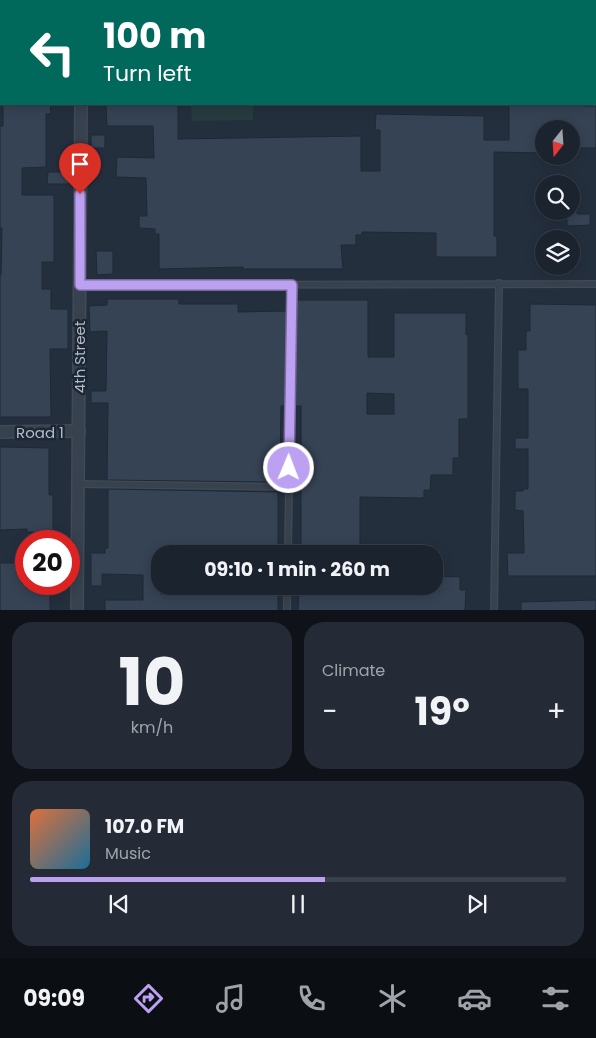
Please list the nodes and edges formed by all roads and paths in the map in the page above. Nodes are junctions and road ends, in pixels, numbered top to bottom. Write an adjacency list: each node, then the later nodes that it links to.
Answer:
1 (81, 105): 4 (street, 4th Street)
2 (499, 283): 3 (lane); 5 (lane); 14 (lane)
3 (596, 284)
4 (80, 285): 5 (lane); 6 (street, 4th Street)
5 (292, 285): 9 (lane)
6 (79, 431): 7 (street, Road 1); 8 (street, 4th Street)
7 (0, 432)
8 (78, 484): 9 (lane); 12 (street, 4th Street)
9 (289, 487): 10 (lane)
10 (288, 545)
11 (287, 595): 13 (lane)
12 (77, 610)
13 (287, 610)
14 (494, 610)

